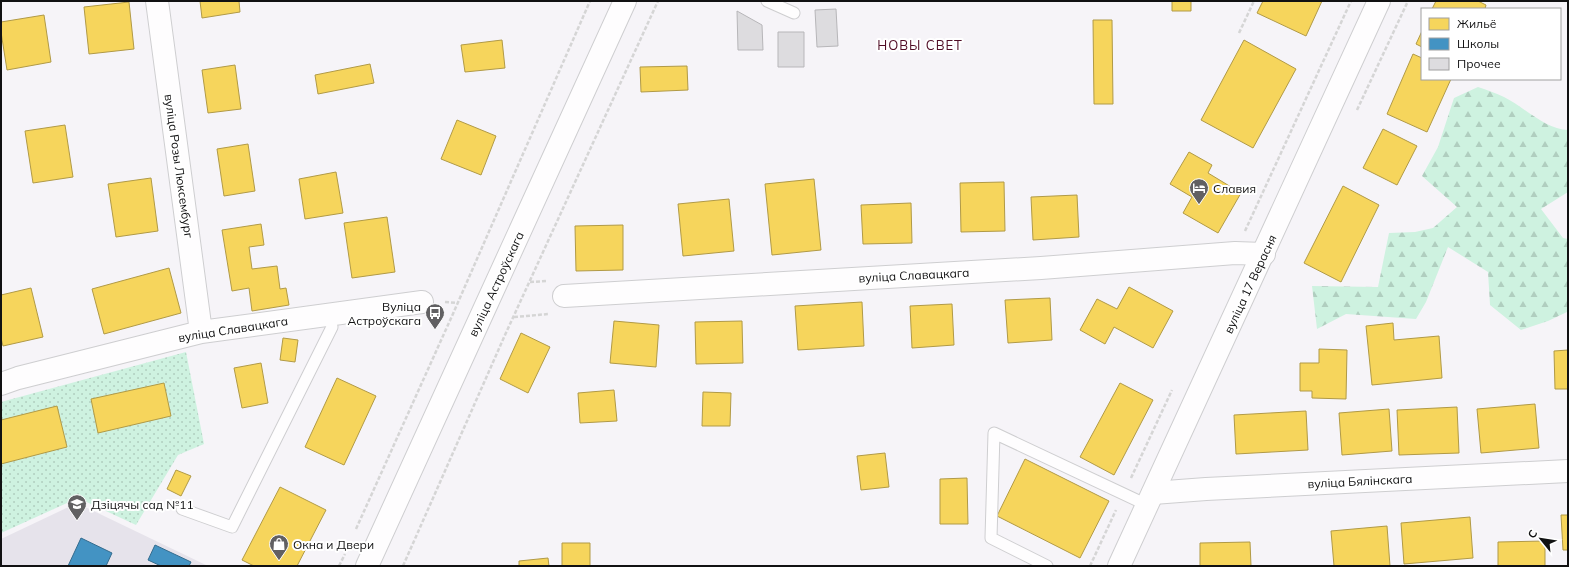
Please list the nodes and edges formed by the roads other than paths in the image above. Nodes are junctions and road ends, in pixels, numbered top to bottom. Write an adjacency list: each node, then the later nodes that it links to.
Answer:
1 (157, 1): 10 (street, вуліца Розы Люксембург)
2 (625, 1): 15 (street, вуліца Астроўскага)
3 (767, 1): 5 (lane)
4 (1379, 1): 6 (street, вуліца 17 Верасня)
5 (794, 13)
6 (1264, 254): 7 (street, вуліца Славацкага); 13 (street, вуліца 17 Верасня)
7 (564, 296)
8 (422, 302): 9 (street, вуліца Славацкага)
9 (329, 314): 10 (street, вуліца Славацкага); 14 (lane)
10 (201, 332): 11 (street, вуліца Славацкага)
11 (1, 384)
12 (1568, 471): 13 (street, вуліца Бялінскага)
13 (1150, 499): 16 (lane); 17 (street, вуліца 17 Верасня)
14 (182, 509)
15 (367, 566)
16 (1046, 566)
17 (1119, 566)

